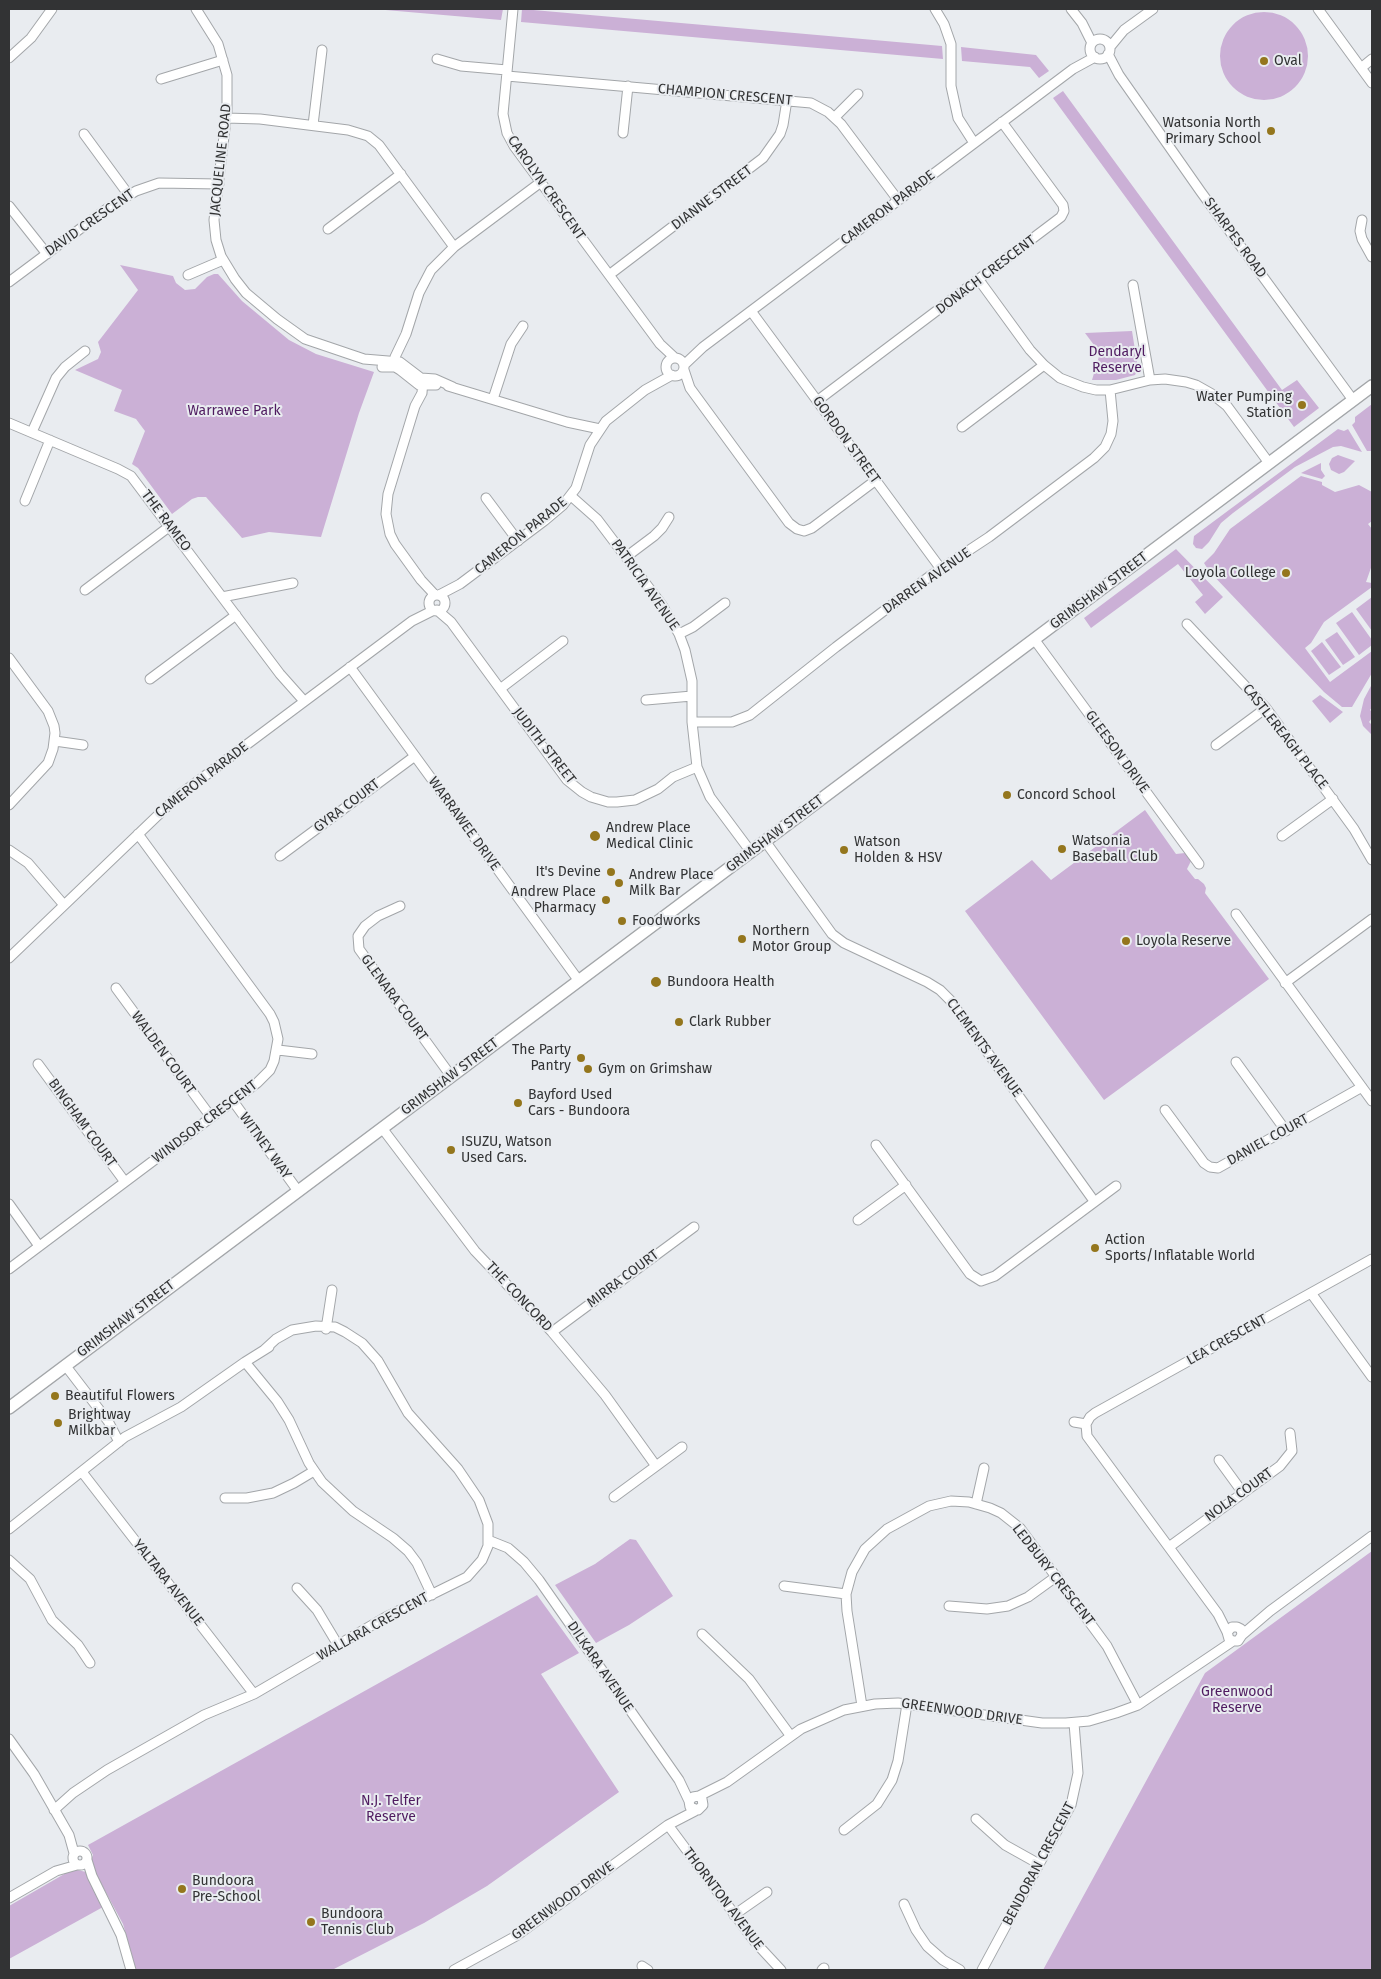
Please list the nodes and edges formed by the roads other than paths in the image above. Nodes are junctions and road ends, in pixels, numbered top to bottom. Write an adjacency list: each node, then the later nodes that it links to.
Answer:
1 (52, 9): 10 (street)
2 (196, 9): 13 (street, JACQUELINE ROAD)
3 (513, 9): 15 (street, CAROLYN CRESCENT)
4 (935, 9): 27 (street)
5 (1072, 9): 8 (street, SHARPES ROAD)
6 (1153, 9): 8 (street, CAMERON PARADE)
7 (1318, 9): 14 (street)
8 (1100, 49): 23 (street, CAMERON PARADE); 56 (street, SHARPES ROAD)
9 (322, 50): 24 (street)
10 (9, 58)
11 (437, 59): 15 (street, CHAMPION CRESCENT)
12 (1372, 59): 14 (street)
13 (223, 60): 16 (street); 21 (street, JACQUELINE ROAD)
14 (1361, 68): 17 (street)
15 (507, 73): 18 (street, CHAMPION CRESCENT); 29 (street, CAROLYN CRESCENT)
16 (161, 79)
17 (1372, 83)
18 (628, 86): 20 (street, CHAMPION CRESCENT); 25 (street)
19 (858, 94): 22 (street)
20 (787, 100): 22 (street, CHAMPION CRESCENT); 41 (street, DIANNE STREET)
21 (227, 114): 24 (street); 30 (street, JACQUELINE ROAD)
22 (835, 117): 32 (street, CHAMPION CRESCENT)
23 (1002, 122): 27 (street, CAMERON PARADE); 42 (street, DONACH CRESCENT)
24 (313, 125): 28 (street)
25 (623, 133)
26 (84, 134): 31 (street)
27 (977, 141): 32 (street, CAMERON PARADE)
28 (401, 174): 35 (street); 36 (street)
29 (541, 182): 36 (street); 41 (street, CAROLYN CRESCENT)
30 (218, 187): 31 (street, DAVID CRESCENT); 39 (street, JACQUELINE ROAD)
31 (128, 194): 37 (street, DAVID CRESCENT)
32 (898, 200): 45 (street, CAMERON PARADE)
33 (9, 206): 37 (street)
34 (1362, 220): 38 (street)
35 (328, 229)
36 (454, 247): 48 (street)
37 (47, 254): 43 (street, DAVID CRESCENT)
38 (1372, 257)
39 (222, 260): 40 (street); 48 (street, JACQUELINE ROAD)
40 (188, 275)
41 (609, 275): 50 (street, CAROLYN CRESCENT)
42 (979, 280): 49 (street); 57 (street, DONACH CRESCENT)
43 (9, 282)
44 (1133, 285): 51 (street)
45 (751, 311): 50 (street, CAMERON PARADE); 57 (street, GORDON STREET)
46 (523, 326): 55 (street)
47 (85, 351): 62 (street)
48 (396, 364): 52 (street, JACQUELINE ROAD)
49 (1044, 365): 54 (street); 60 (street)
50 (675, 367): 61 (street, CAMERON PARADE); 66 (street)
51 (1150, 380): 54 (street); 65 (street)
52 (422, 383): 55 (street); 78 (street, JUDITH STREET)
53 (1372, 386): 56 (main road, GRIMSHAW STREET)
54 (1110, 390): 74 (street, DARREN AVENUE)
55 (493, 399): 59 (street)
56 (1353, 400): 65 (main road, GRIMSHAW STREET)
57 (817, 401): 66 (street, GORDON STREET)
58 (9, 422): 62 (street, THE RAMEO)
59 (567, 422): 61 (street); 63 (street)
60 (962, 427)
61 (600, 429): 63 (street, CAMERON PARADE)
62 (32, 432): 64 (street, THE RAMEO)
63 (595, 438): 67 (street, CAMERON PARADE)
64 (50, 440): 69 (street); 71 (street, THE RAMEO)
65 (1270, 463): 83 (main road, GRIMSHAW STREET)
66 (876, 480): 74 (street, GORDON STREET)
67 (571, 496): 72 (street, CAMERON PARADE); 73 (street, PATRICIA AVENUE)
68 (486, 498): 72 (street)
69 (24, 501)
70 (669, 517): 73 (street)
71 (170, 526): 76 (street); 77 (street, THE RAMEO)
72 (518, 542): 78 (street, CAMERON PARADE)
73 (626, 557): 82 (street, PATRICIA AVENUE)
74 (940, 569): 93 (street, DARREN AVENUE)
75 (293, 583): 77 (street)
76 (85, 590)
77 (222, 597): 80 (street, THE RAMEO)
78 (436, 603): 86 (street, CAMERON PARADE); 88 (street, JUDITH STREET)
79 (725, 603): 82 (street)
80 (236, 615): 87 (street); 91 (street, THE RAMEO)
81 (1187, 624): 92 (street, CASTLEREAGH PLACE)
82 (679, 634): 89 (street, PATRICIA AVENUE)
83 (1034, 639): 103 (main road, GRIMSHAW STREET); 108 (street, GLEESON DRIVE)
84 (562, 641): 88 (street)
85 (9, 658): 94 (street)
86 (350, 667): 91 (street, CAMERON PARADE); 97 (street, WARRAWEE DRIVE)
87 (150, 679)
88 (500, 689): 98 (street, JUDITH STREET)
89 (692, 696): 90 (street); 93 (street, PATRICIA AVENUE)
90 (646, 700)
91 (302, 703): 101 (street, CAMERON PARADE)
92 (1266, 708): 96 (street); 99 (street, CASTLEREAGH PLACE)
93 (692, 722): 98 (street, PATRICIA AVENUE)
94 (55, 741): 95 (street); 100 (street)
95 (83, 745)
96 (1216, 745)
97 (415, 756): 106 (street, GYRA COURT); 114 (street, WARRAWEE DRIVE)
98 (697, 767): 105 (street, PATRICIA AVENUE)
99 (1332, 798): 102 (street); 107 (street, CASTLEREAGH PLACE)
100 (10, 801)
101 (138, 834): 109 (street, CAMERON PARADE); 117 (street)
102 (1282, 836)
103 (765, 841): 105 (main road, GRIMSHAW STREET); 134 (street, CLEMENTS AVENUE)
104 (9, 850): 109 (street)
105 (751, 852): 114 (main road, GRIMSHAW STREET)
106 (280, 856)
107 (1372, 860)
108 (1199, 864)
109 (66, 903): 113 (street, CAMERON PARADE)
110 (400, 906): 121 (street, GLENARA COURT)
111 (1236, 914): 115 (street)
112 (1372, 919): 115 (street)
113 (9, 958)
114 (579, 981): 121 (main road, GRIMSHAW STREET)
115 (1285, 983): 122 (street)
116 (116, 988): 126 (street, WALDEN COURT)
117 (278, 1050): 118 (street); 123 (street, WINDSOR CRESCENT)
118 (312, 1054)
119 (1236, 1062): 128 (street)
120 (38, 1064): 130 (street, BINGHAM COURT)
121 (451, 1076): 127 (main road, GRIMSHAW STREET)
122 (1362, 1087): 124 (street); 128 (street, DANIEL COURT)
123 (233, 1101): 126 (street, WINDSOR CRESCENT); 133 (street, WITNEY WAY)
124 (1372, 1101)
125 (1165, 1110): 128 (street, DANIEL COURT)
126 (211, 1118): 130 (street, WINDSOR CRESCENT)
127 (382, 1128): 133 (main road, GRIMSHAW STREET); 144 (street, THE CONCORD)
128 (1286, 1130)
129 (876, 1145): 131 (street)
130 (126, 1182): 138 (street, WINDSOR CRESCENT)
131 (906, 1185): 134 (street); 136 (street)
132 (1116, 1186): 134 (street)
133 (298, 1191): 146 (main road, GRIMSHAW STREET)
134 (1094, 1201)
135 (9, 1204): 138 (street)
136 (858, 1220)
137 (694, 1227): 144 (street, MIRRA COURT)
138 (39, 1246): 140 (street, WINDSOR CRESCENT)
139 (1372, 1259): 142 (street, LEA CRESCENT)
140 (9, 1269)
141 (332, 1290): 143 (street)
142 (1311, 1293): 147 (street); 150 (street, LEA CRESCENT)
143 (326, 1328): 145 (street); 165 (street)
144 (552, 1332): 155 (street, THE CONCORD)
145 (245, 1362): 152 (street); 157 (street)
146 (65, 1365): 148 (main road, GRIMSHAW STREET); 152 (street)
147 (1372, 1377)
148 (10, 1404)
149 (1074, 1422): 150 (street)
150 (1086, 1424): 166 (street)
151 (1290, 1433): 159 (street, NOLA COURT)
152 (122, 1439): 158 (street)
153 (682, 1447): 155 (street)
154 (1219, 1460): 159 (street)
155 (656, 1466): 160 (street)
156 (984, 1468): 162 (street)
157 (314, 1471): 161 (street); 172 (street)
158 (82, 1472): 163 (street); 179 (street, YALTARA AVENUE)
159 (1243, 1493): 166 (street, NOLA COURT)
160 (614, 1497)
161 (225, 1498)
162 (976, 1504): 168 (street, LEDBURY CRESCENT); 171 (street, LEDBURY CRESCENT)
163 (9, 1529)
164 (1372, 1536): 174 (street, GREENWOOD DRIVE)
165 (488, 1543): 172 (street, WALLARA CRESCENT); 186 (street, DILKARA AVENUE)
166 (1168, 1547): 175 (street)
167 (9, 1560): 178 (street)
168 (1056, 1576): 173 (street); 181 (street, LEDBURY CRESCENT)
169 (784, 1586): 171 (street)
170 (297, 1588): 177 (street)
171 (846, 1594): 182 (street, LEDBURY CRESCENT)
172 (432, 1595): 177 (street, WALLARA CRESCENT)
173 (949, 1606)
174 (1270, 1611): 175 (street, GREENWOOD DRIVE); 175 (street, GREENWOOD DRIVE)
175 (1232, 1632): 181 (street, GREENWOOD DRIVE)
176 (702, 1634): 184 (street)
177 (338, 1645): 179 (street, WALLARA CRESCENT)
178 (90, 1663)
179 (254, 1694): 187 (street, WALLARA CRESCENT)
180 (907, 1704): 182 (street, GREENWOOD DRIVE); 183 (street, GREENWOOD DRIVE); 190 (street)
181 (1138, 1705): 183 (street, GREENWOOD DRIVE)
182 (862, 1706): 184 (street, GREENWOOD DRIVE)
183 (1074, 1723): 192 (street, BENDORAN CRESCENT)
184 (790, 1735): 186 (street, GREENWOOD DRIVE)
185 (9, 1741): 187 (street)
186 (696, 1802): 189 (street, GREENWOOD DRIVE)
187 (53, 1807): 191 (street)
188 (976, 1819): 192 (street)
189 (668, 1825): 196 (street, THORNTON AVENUE); 199 (street, GREENWOOD DRIVE)
190 (844, 1830)
191 (79, 1859): 194 (street); 198 (street)
192 (1039, 1864): 201 (street, BENDORAN CRESCENT)
193 (766, 1892): 196 (street)
194 (9, 1898)
195 (904, 1904): 200 (street)
196 (734, 1915): 197 (street, THORNTON AVENUE)
197 (778, 1969)
198 (128, 1970)
199 (454, 1970)
200 (960, 1970)
201 (982, 1970)

